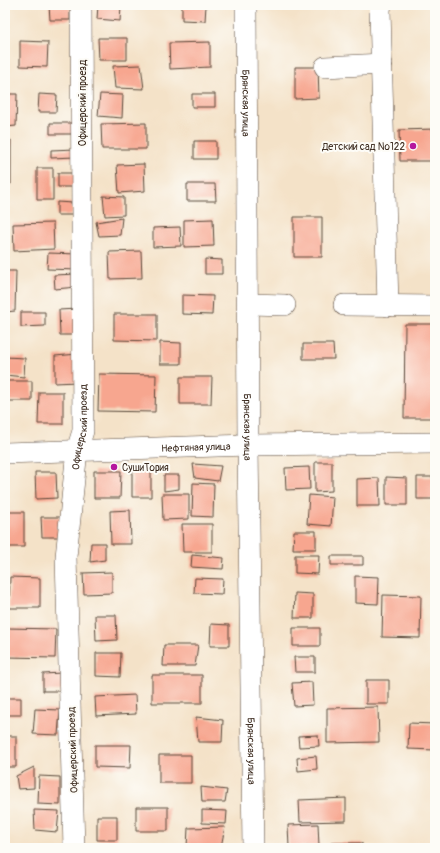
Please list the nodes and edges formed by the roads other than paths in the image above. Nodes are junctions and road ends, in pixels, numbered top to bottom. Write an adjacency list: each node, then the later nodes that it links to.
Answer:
1 (81, 5): 13 (street, Офицерский проезд)
2 (246, 5): 6 (street, Брянская улица)
3 (381, 5): 4 (street)
4 (382, 64): 5 (street); 9 (street)
5 (325, 67)
6 (248, 304): 7 (street); 12 (street, Брянская улица)
7 (285, 304)
8 (344, 305): 9 (street)
9 (388, 306): 10 (street)
10 (435, 306)
11 (435, 443): 12 (street, Нефтяная улица)
12 (248, 445): 13 (street, Нефтяная улица); 16 (street, Брянская улица)
13 (76, 450): 14 (street, Нефтяная улица); 15 (street, Офицерский проезд)
14 (5, 453)
15 (74, 848)
16 (253, 848)

